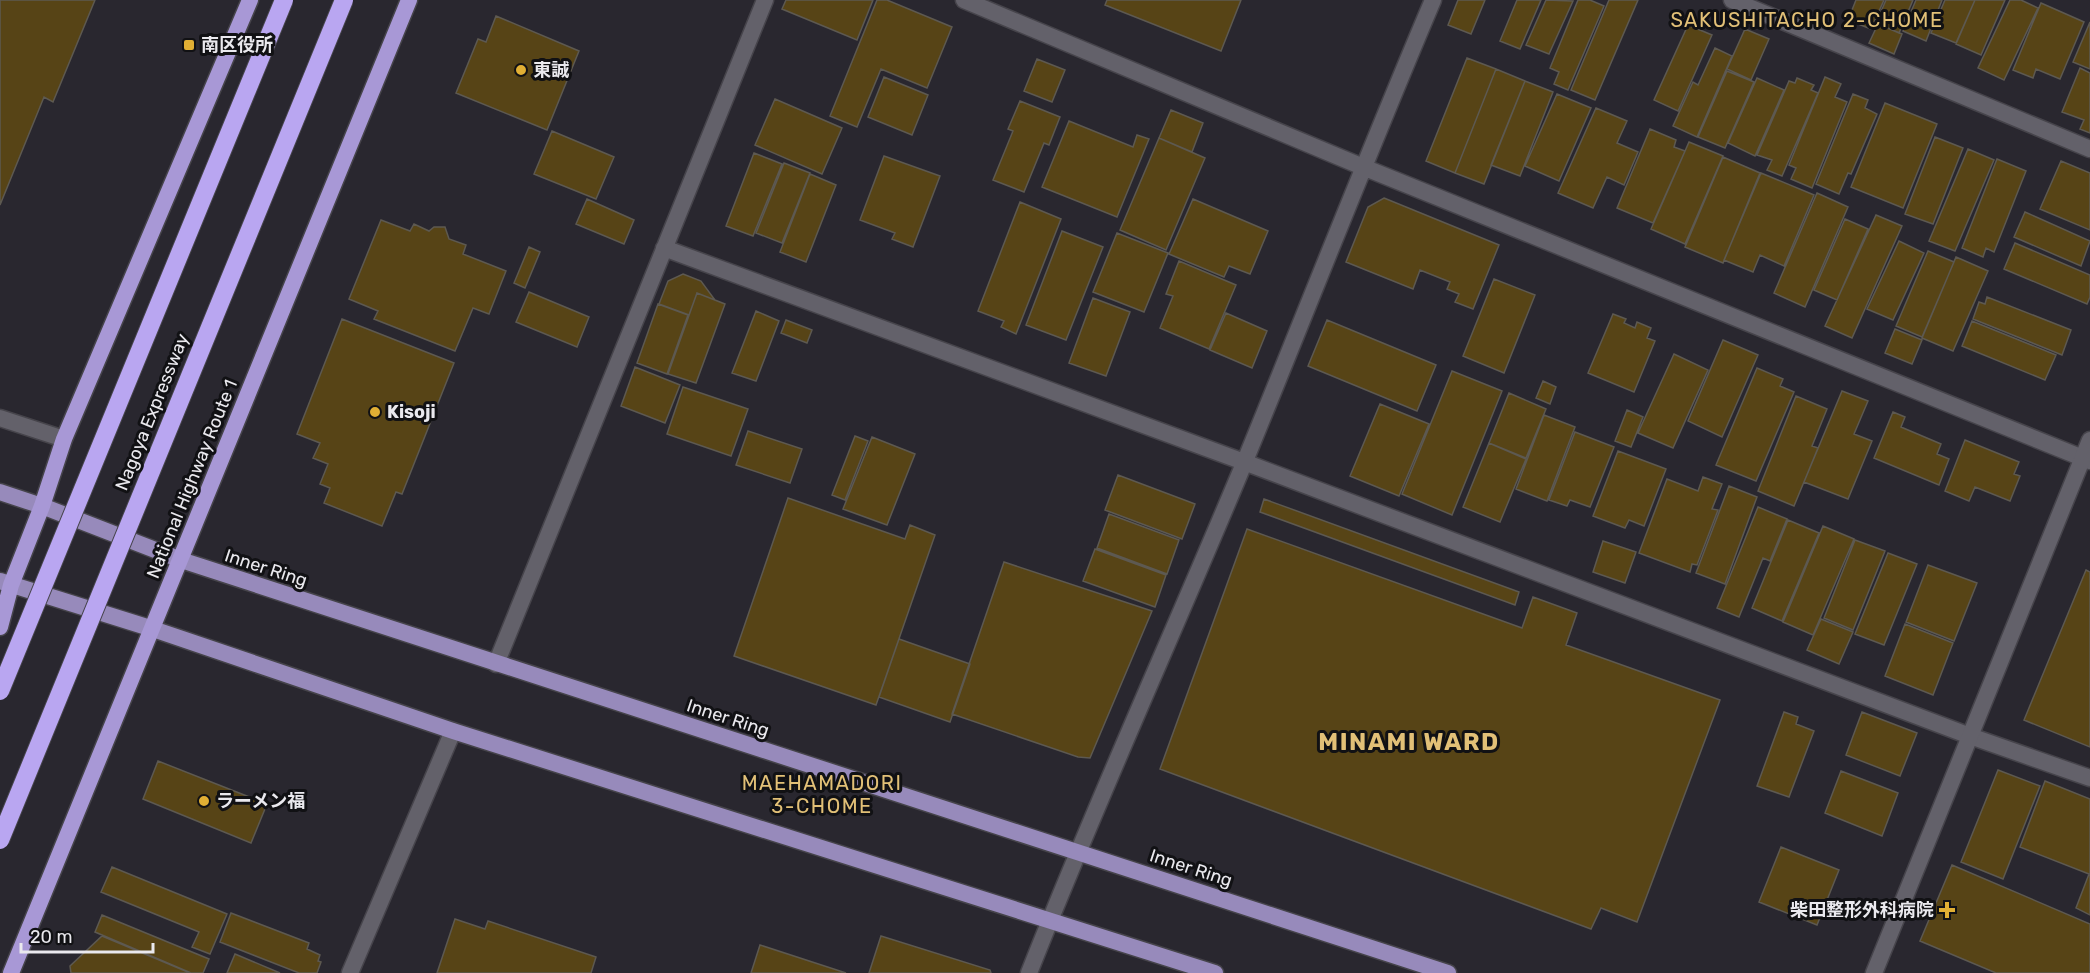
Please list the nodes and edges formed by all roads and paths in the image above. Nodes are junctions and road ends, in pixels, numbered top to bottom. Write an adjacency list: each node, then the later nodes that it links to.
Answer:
1 (250, 0): 13 (highway)
2 (284, 0): 24 (highway, Nagoya Expressway, bridge)
3 (344, 0): 28 (highway, Nagoya Expressway, bridge)
4 (409, 0): 19 (highway, National Highway Route 1)
5 (765, 0): 11 (street)
6 (964, 0): 10 (street)
7 (1433, 0): 10 (street)
8 (1731, 0): 9 (street)
9 (2090, 149)
10 (1363, 167): 15 (street); 16 (street)
11 (664, 248): 16 (street); 23 (street)
12 (0, 418): 13 (street)
13 (64, 439): 18 (highway)
14 (2090, 440): 15 (street)
15 (2086, 460): 26 (street)
16 (1244, 462): 26 (street); 29 (street)
17 (0, 492): 18 (main road, Inner Ring)
18 (42, 506): 19 (main road, Inner Ring); 20 (highway)
19 (181, 560): 22 (highway, National Highway Route 1); 23 (main road, Inner Ring)
20 (5, 583): 21 (highway); 22 (main road)
21 (0, 627)
22 (150, 628): 25 (main road); 31 (highway, National Highway Route 1)
23 (495, 664): 29 (main road, Inner Ring)
24 (0, 691)
25 (453, 730): 30 (main road); 32 (street)
26 (1970, 736): 27 (street); 36 (street)
27 (2090, 778)
28 (0, 840)
29 (1077, 851): 30 (street); 35 (main road, Inner Ring)
30 (1050, 919): 33 (street); 34 (main road)
31 (11, 973)
32 (350, 973)
33 (1029, 973)
34 (1215, 973)
35 (1448, 973)
36 (1874, 973)

